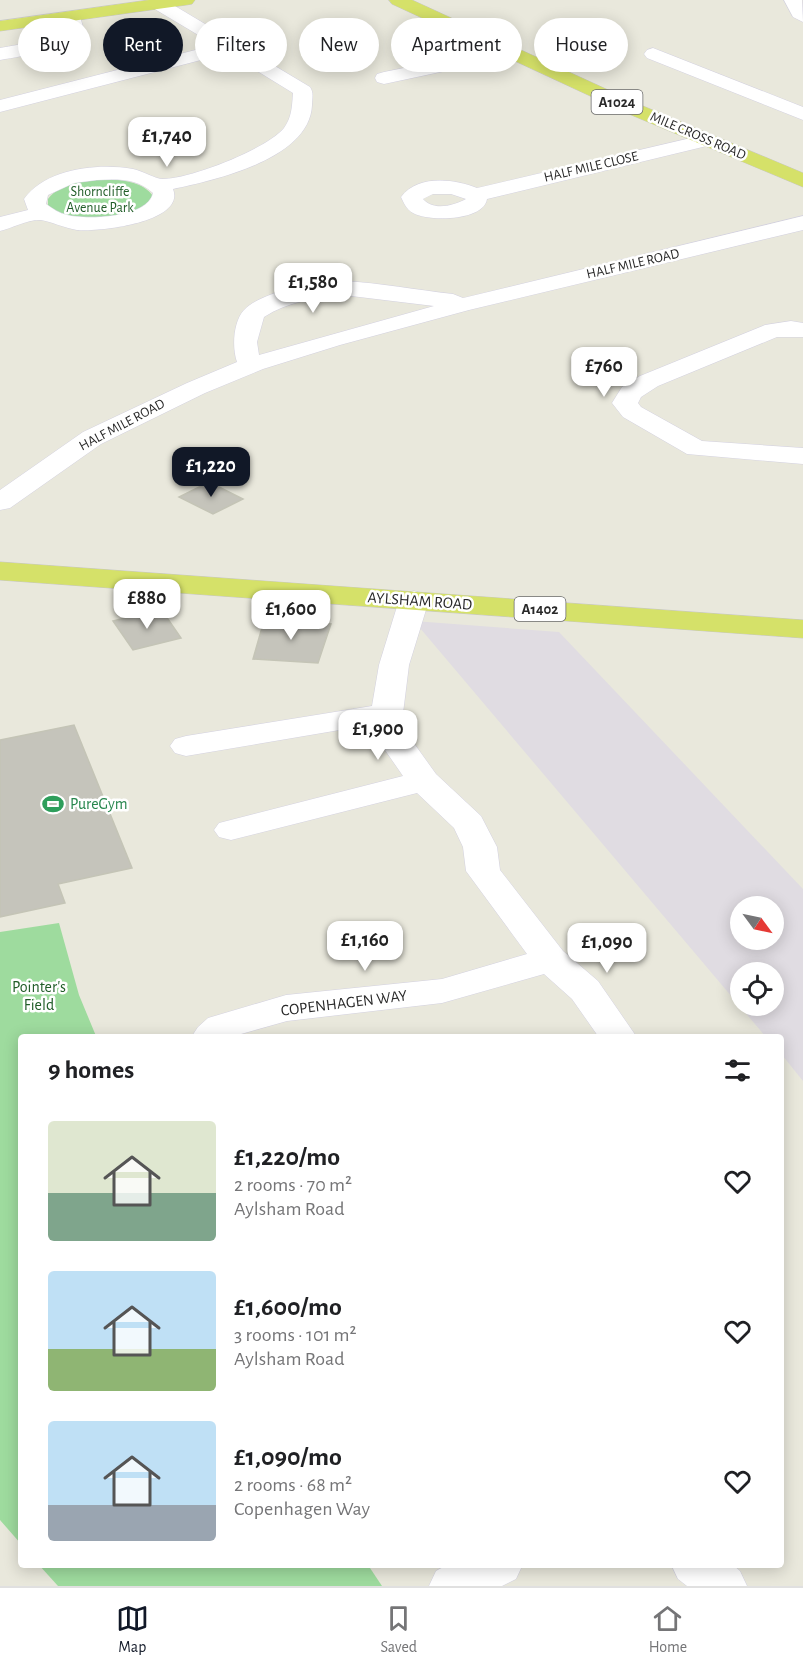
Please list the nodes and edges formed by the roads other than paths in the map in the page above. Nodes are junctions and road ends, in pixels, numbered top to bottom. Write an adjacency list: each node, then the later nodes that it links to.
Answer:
1 (131, 0): 5 (street)
2 (186, 0): 5 (main road)
3 (398, 0): 8 (main road, MILE CROSS ROAD / A1024)
4 (793, 0): 7 (street)
5 (154, 5): 6 (main road); 10 (street)
6 (73, 17): 9 (main road); 11 (street)
7 (803, 17)
8 (436, 18)
9 (0, 26)
10 (195, 28)
11 (0, 54)
12 (653, 54): 19 (street)
13 (195, 56): 18 (street)
14 (522, 58): 20 (main road, MILE CROSS ROAD / A1024)
15 (271, 72): 22 (street)
16 (413, 72): 17 (street)
17 (384, 78)
18 (0, 106)
19 (803, 114)
20 (708, 140): 21 (main road, MILE CROSS ROAD / A1024); 23 (street, HALF MILE CLOSE)
21 (803, 182)
22 (159, 186): 24 (street); 24 (street)
23 (475, 195)
24 (43, 213): 26 (street)
25 (803, 223): 27 (street, HALF MILE ROAD)
26 (0, 224)
27 (463, 305): 29 (street, HALF MILE ROAD); 29 (street, HALF MILE ROAD)
28 (803, 330): 30 (street)
29 (254, 364): 31 (street, HALF MILE ROAD)
30 (803, 456)
31 (0, 502)
32 (0, 571): 33 (main road, AYLSHAM ROAD / A1402)
33 (414, 600): 34 (main road, AYLSHAM ROAD / A1402); 35 (street)
34 (803, 629)
35 (387, 713): 36 (street); 37 (street)
36 (186, 746)
37 (424, 781): 38 (street); 39 (street)
38 (231, 830)
39 (550, 959): 40 (street, COPENHAGEN WAY); 41 (street)
40 (213, 1034)
41 (616, 1034)
42 (491, 1568): 44 (street)
43 (700, 1568): 45 (street)
44 (453, 1586)
45 (723, 1586)

